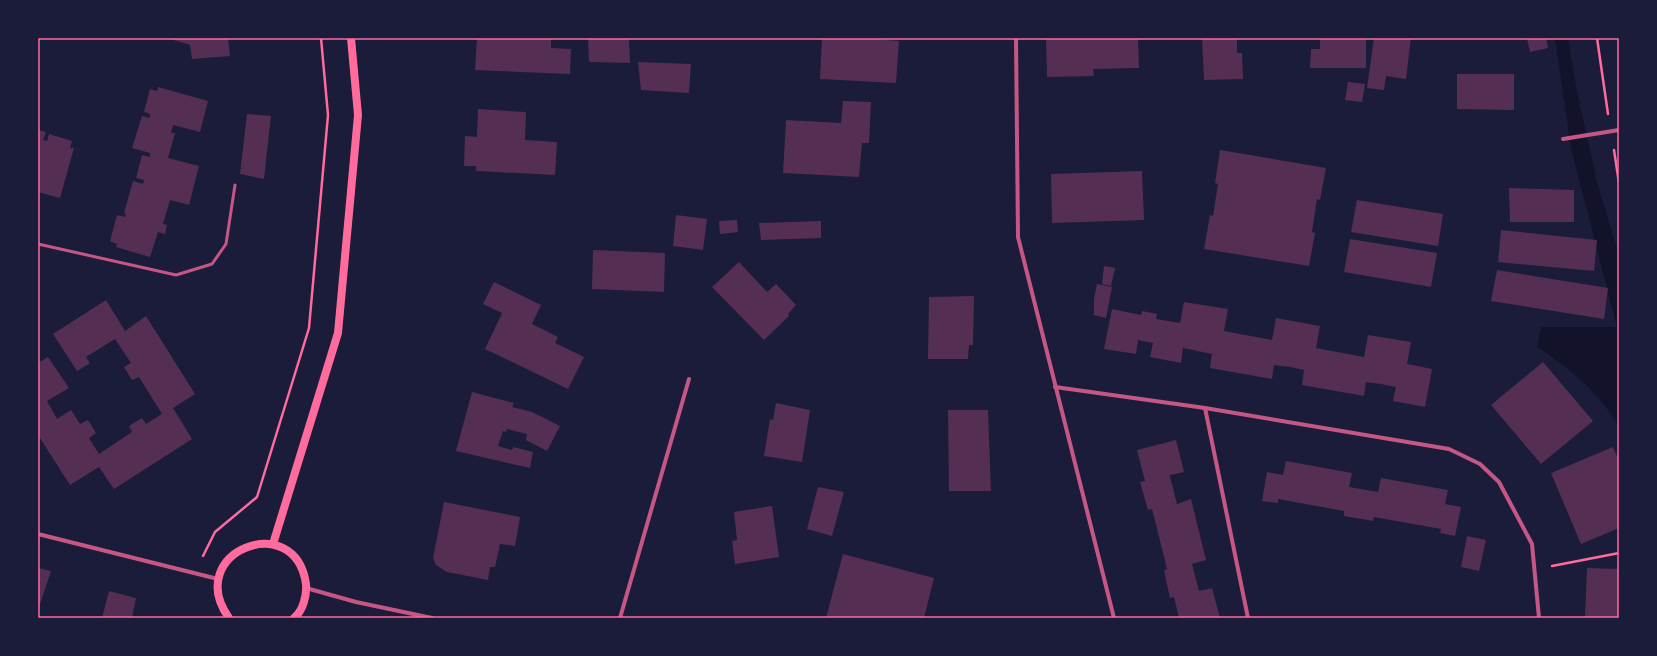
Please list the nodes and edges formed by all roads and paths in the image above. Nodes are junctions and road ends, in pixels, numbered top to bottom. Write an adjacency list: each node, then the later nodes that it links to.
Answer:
1 (321, 38): 18 (path)
2 (351, 38): 15 (main road)
3 (1016, 38): 12 (street)
4 (1597, 38): 6 (path)
5 (1619, 130): 6 (street)
6 (1611, 132): 7 (street); 8 (path)
7 (1563, 139)
8 (1619, 183)
9 (235, 185): 10 (lane)
10 (38, 244)
11 (690, 379): 24 (street)
12 (1055, 387): 13 (street); 25 (street)
13 (1205, 408): 17 (street); 26 (street)
14 (38, 534): 18 (street)
15 (273, 544): 19 (main road); 20 (main road)
16 (1619, 553): 17 (path)
17 (1534, 570): 27 (street)
18 (195, 574): 19 (street)
19 (218, 580): 21 (main road)
20 (306, 588): 22 (main road); 23 (street)
21 (229, 618)
22 (294, 618)
23 (432, 618)
24 (620, 618)
25 (1114, 618)
26 (1248, 618)
27 (1539, 618)

